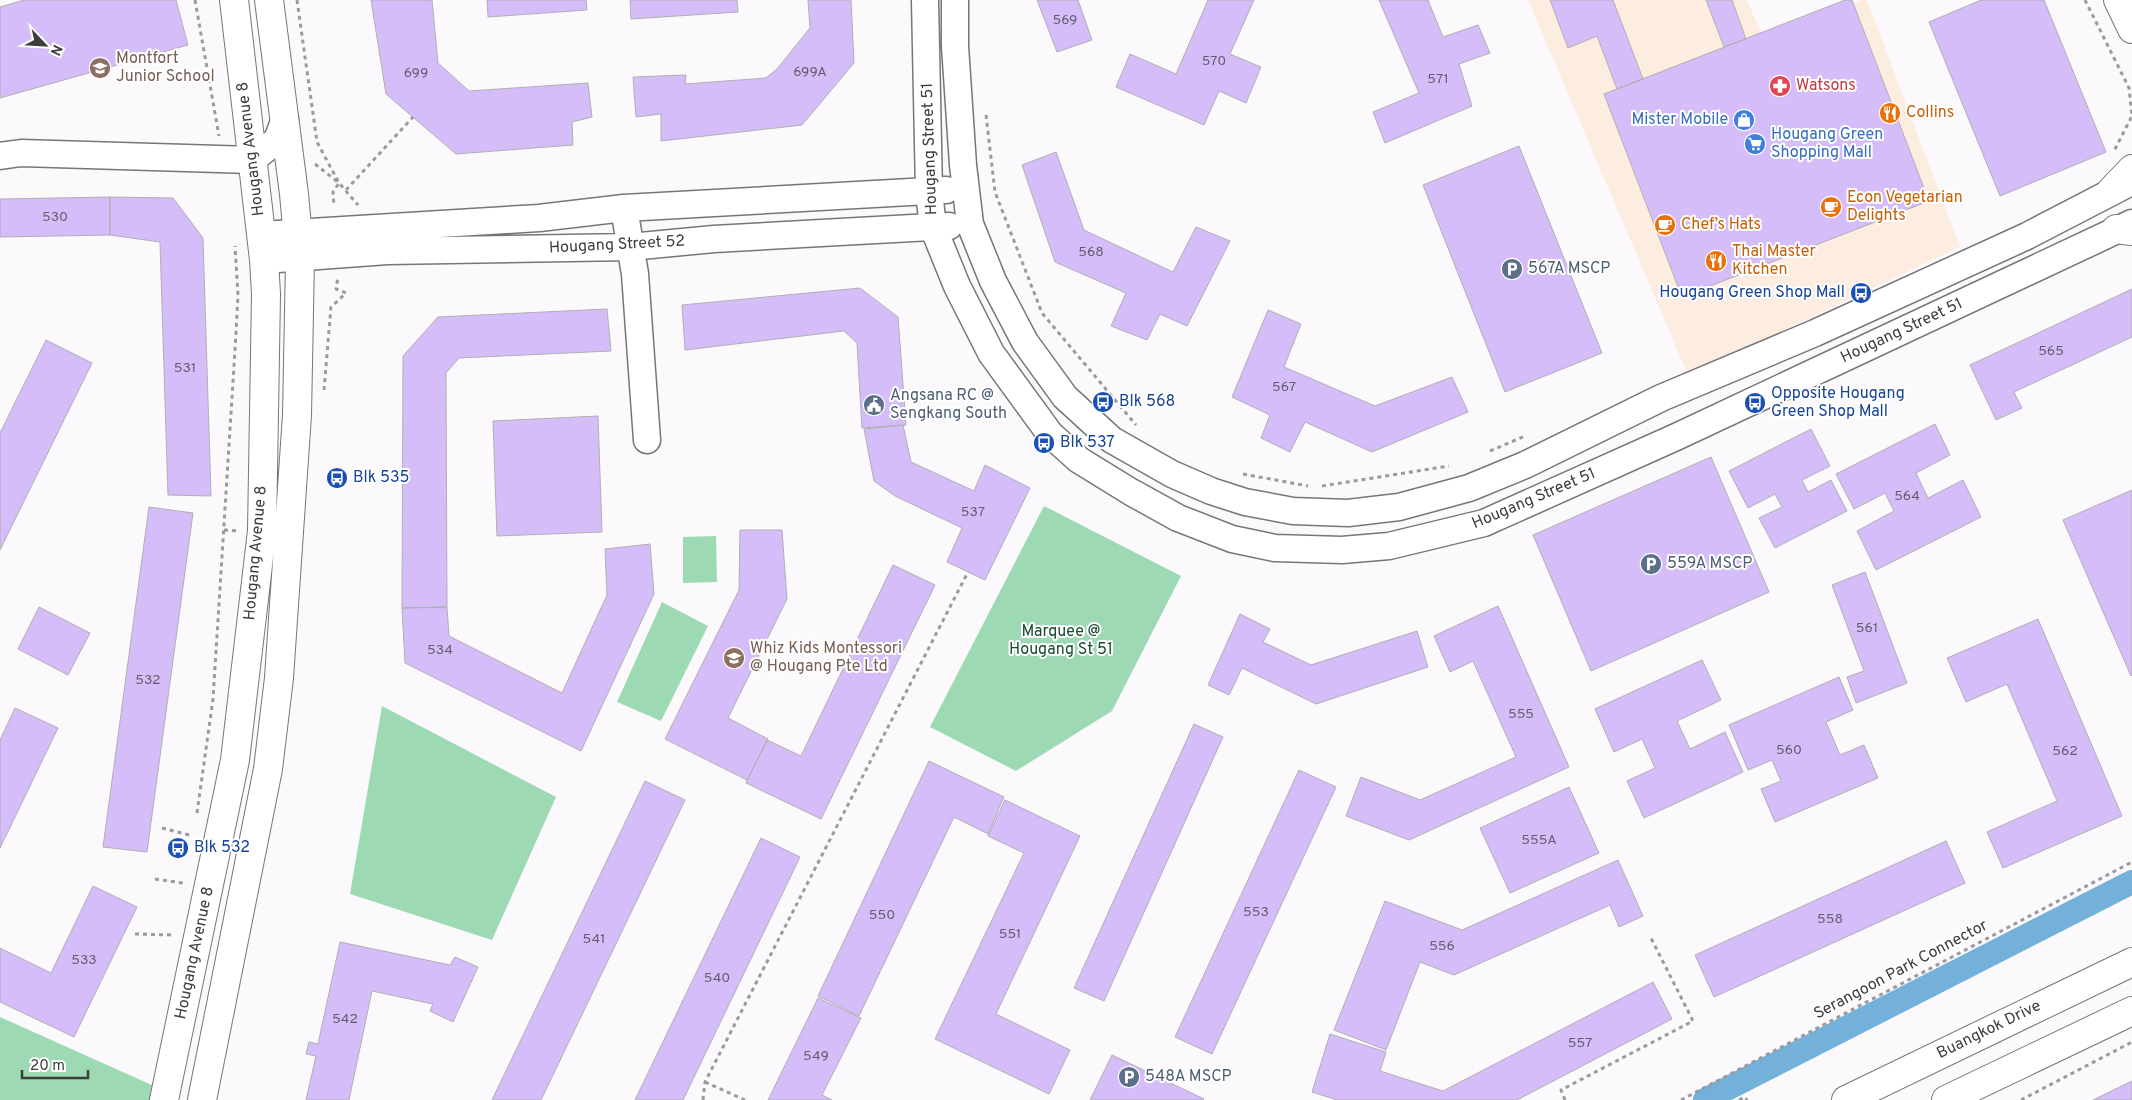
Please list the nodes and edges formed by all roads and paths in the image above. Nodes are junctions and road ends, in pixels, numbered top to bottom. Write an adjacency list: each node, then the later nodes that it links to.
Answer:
1 (195, 0): 14 (path)
2 (234, 0): 15 (main road, Hougang Avenue 8)
3 (269, 0): 12 (main road, Hougang Avenue 8)
4 (297, 0): 17 (path)
5 (925, 0): 22 (street, Hougang Street 51)
6 (955, 0): 19 (street, Hougang Street 51)
7 (2085, 0): 16 (path)
8 (2118, 0): 9 (main road)
9 (2132, 29)
10 (985, 107): 33 (path)
11 (413, 118): 20 (path)
12 (285, 119): 15 (street); 29 (main road, Hougang Avenue 8)
13 (0, 156): 14 (street)
14 (224, 160): 15 (street)
15 (252, 160): 28 (main road, Hougang Avenue 8)
16 (2122, 162): 18 (main road)
17 (340, 182): 20 (path); 21 (path)
18 (2121, 186): 25 (street, Hougang Street 51)
19 (965, 189): 22 (street, Hougang Street 52); 25 (street, Hougang Street 51)
20 (346, 190): 24 (path)
21 (334, 192)
22 (929, 192): 23 (street, Hougang Street 52); 26 (street, Hougang Street 51)
23 (624, 208): 29 (street, Hougang Street 52); 30 (street)
24 (362, 209)
25 (970, 224): 26 (street, Hougang Street 52)
26 (933, 227): 27 (street, Hougang Street 51); 30 (street, Hougang Street 52)
27 (2127, 228)
28 (253, 244): 29 (street, Hougang Street 52); 40 (path); 57 (main road, Hougang Avenue 8)
29 (298, 246): 30 (street, Hougang Street 52); 58 (main road, Hougang Avenue 8)
30 (630, 247): 35 (street)
31 (336, 289): 32 (path)
32 (346, 293)
33 (1140, 429)
34 (1528, 435): 36 (path)
35 (647, 440)
36 (1484, 454)
37 (1457, 465): 38 (path)
38 (1234, 472)
39 (968, 572): 56 (path)
40 (196, 816)
41 (162, 828): 42 (path)
42 (191, 845)
43 (2132, 862): 62 (path, Serangoon Park Connector)
44 (185, 874): 46 (path)
45 (155, 879): 46 (path)
46 (183, 883): 47 (path)
47 (181, 892)
48 (174, 926): 50 (path)
49 (135, 934): 50 (path)
50 (172, 935): 52 (path)
51 (1650, 936): 61 (path)
52 (170, 944)
53 (2132, 962): 65 (main road, Buangkok Drive)
54 (2132, 1012): 66 (main road)
55 (2132, 1042): 67 (path)
56 (705, 1082): 59 (path); 60 (path)
57 (164, 1100)
58 (202, 1100)
59 (702, 1100)
60 (744, 1100)
61 (1566, 1100)
62 (1681, 1100)
63 (1739, 1100): 64 (path)
64 (1747, 1100)
65 (1846, 1100)
66 (1946, 1100)
67 (2021, 1100)

